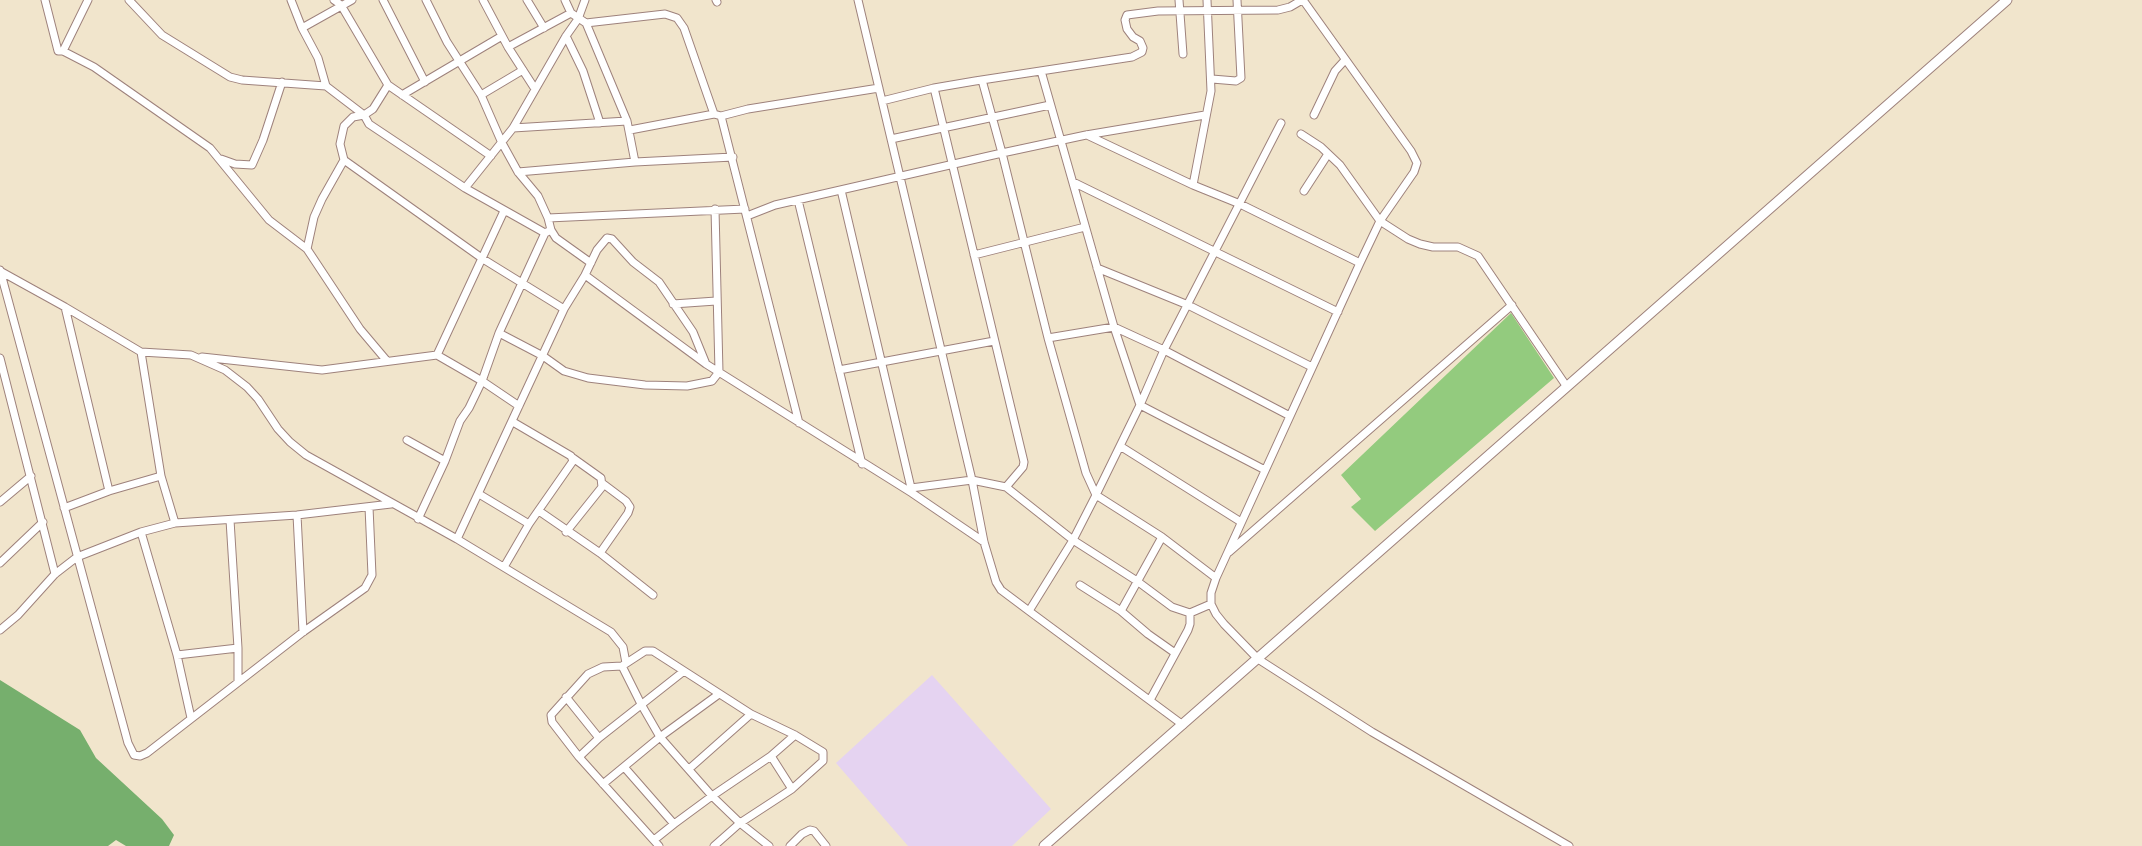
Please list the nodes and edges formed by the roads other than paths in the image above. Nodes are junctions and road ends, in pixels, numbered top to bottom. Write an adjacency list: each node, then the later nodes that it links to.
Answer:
1 (45, 0): 31 (street)
2 (88, 0): 31 (street)
3 (129, 0): 39 (street)
4 (291, 0): 26 (street)
5 (334, 0): 19 (street)
6 (352, 0): 19 (street)
7 (383, 0): 40 (street)
8 (426, 0): 34 (street)
9 (483, 0): 28 (street)
10 (527, 0): 27 (street)
11 (565, 0): 23 (street)
12 (585, 0): 24 (street)
13 (858, 0): 43 (street)
14 (1179, 0): 20 (street)
15 (1207, 0): 22 (street)
16 (1237, 0): 21 (street)
17 (1302, 0): 21 (street); 33 (street)
18 (2007, 0): 127 (street)
19 (341, 5): 26 (street); 41 (street)
20 (1180, 10): 22 (street); 32 (street); 36 (street)
21 (1238, 10): 22 (street); 38 (street)
22 (1207, 11): 38 (street)
23 (571, 12): 24 (street); 27 (street)
24 (578, 19): 25 (street); 29 (street)
25 (586, 23): 51 (street); 55 (street)
26 (302, 28): 42 (street)
27 (544, 28): 30 (street)
28 (502, 36): 30 (street); 34 (street)
29 (566, 36): 45 (street); 56 (street)
30 (508, 47): 35 (street)
31 (63, 51): 70 (street)
32 (1183, 54)
33 (1345, 60): 53 (street); 88 (street)
34 (460, 62): 40 (street); 47 (street)
35 (523, 70): 45 (street); 47 (street)
36 (1041, 72): 37 (street); 49 (street)
37 (982, 80): 44 (street); 54 (street)
38 (1212, 80): 52 (street)
39 (282, 82): 42 (street); 70 (street)
40 (425, 82): 46 (street)
41 (388, 85): 46 (street); 50 (street)
42 (326, 86): 50 (street)
43 (879, 88): 48 (street); 51 (street)
44 (934, 88): 48 (street); 59 (street)
45 (535, 89): 58 (street)
46 (402, 95): 68 (street)
47 (481, 95): 65 (street)
48 (882, 101): 63 (street)
49 (1050, 105): 54 (street); 64 (street)
50 (364, 115): 71 (street); 78 (street)
51 (718, 115): 60 (street); 69 (street)
52 (1205, 115): 62 (street); 77 (street)
53 (1314, 115)
54 (992, 117): 59 (street); 66 (street)
55 (627, 121): 56 (street); 60 (street)
56 (600, 123): 58 (street)
57 (1281, 123): 82 (street)
58 (513, 128): 65 (street)
59 (943, 128): 63 (street); 73 (street)
60 (630, 130): 72 (street)
61 (1301, 134): 67 (street)
62 (1086, 135): 64 (street); 77 (street)
63 (891, 139): 75 (street)
64 (1062, 140): 66 (street); 76 (street)
65 (502, 143): 68 (street); 74 (street)
66 (1002, 153): 73 (street); 91 (street)
67 (1328, 154): 80 (street); 88 (street)
68 (491, 156): 78 (street)
69 (733, 157): 72 (street); 84 (street)
70 (221, 159): 92 (street)
71 (344, 160): 92 (street); 95 (street)
72 (635, 162): 74 (street)
73 (952, 165): 75 (street); 94 (street)
74 (518, 172): 87 (street)
75 (900, 176): 79 (street); 114 (street)
76 (1073, 182): 89 (street); 93 (street)
77 (1193, 185): 82 (street)
78 (464, 188): 85 (street)
79 (841, 190): 81 (street); 121 (street)
80 (1304, 191)
81 (798, 200): 86 (street); 124 (street)
82 (1240, 204): 93 (street); 97 (street)
83 (714, 209): 84 (street); 87 (street); 102 (street)
84 (745, 209): 86 (street)
85 (504, 211): 90 (street); 95 (street)
86 (747, 216): 132 (street)
87 (548, 218): 90 (street)
88 (1380, 221): 97 (street); 104 (street)
89 (1085, 228): 91 (street); 98 (street)
90 (548, 232): 96 (street); 101 (street)
91 (1025, 242): 94 (street); 111 (street)
92 (307, 249): 120 (street)
93 (1216, 251): 105 (street); 108 (street)
94 (974, 255): 112 (street)
95 (483, 259): 101 (street); 117 (street)
96 (591, 263): 100 (street); 103 (street)
97 (1360, 263): 108 (street)
98 (1097, 268): 105 (street); 109 (street)
99 (0, 271): 106 (street); 151 (street)
100 (585, 275): 107 (street); 122 (street)
101 (523, 282): 107 (street); 110 (street)
102 (716, 301): 103 (street); 125 (street)
103 (673, 304): 122 (street)
104 (1512, 304): 127 (street); 167 (street)
105 (1188, 305): 113 (street); 123 (street)
106 (65, 306): 115 (street); 144 (street)
107 (564, 309): 118 (street)
108 (1338, 312): 123 (street)
109 (1114, 327): 111 (street); 113 (street); 128 (street)
110 (499, 332): 118 (street); 126 (street)
111 (1048, 338): 147 (street)
112 (994, 341): 114 (street); 143 (street)
113 (1164, 350): 128 (street); 130 (street)
114 (942, 351): 121 (street); 141 (street)
115 (141, 352): 116 (street); 140 (street)
116 (191, 355): 120 (street); 149 (street)
117 (437, 355): 120 (street); 126 (street)
118 (543, 356): 125 (street); 129 (street)
119 (0, 358): 139 (street)
120 (387, 361)
121 (882, 362): 124 (street); 145 (street)
122 (706, 364): 125 (street)
123 (1312, 367): 130 (street)
124 (839, 370): 137 (street)
125 (719, 372): 132 (street)
126 (482, 381): 129 (street); 136 (street)
127 (1567, 387): 185 (street)
128 (1140, 405): 134 (street); 138 (street)
129 (519, 406): 131 (street)
130 (1290, 416): 138 (street)
131 (513, 422): 135 (street); 146 (street)
132 (799, 423): 137 (street)
133 (407, 440): 136 (street)
134 (1120, 446): 147 (street); 157 (street)
135 (573, 458): 142 (street); 152 (street)
136 (445, 461): 154 (street)
137 (862, 464): 145 (street)
138 (1265, 470): 157 (street)
139 (31, 476): 148 (street); 156 (street)
140 (161, 476): 144 (street); 158 (street)
141 (972, 480): 143 (street); 145 (street); 165 (street)
142 (602, 483): 161 (street); 166 (street)
143 (1006, 487): 164 (street)
144 (109, 490): 151 (street)
145 (911, 490): 165 (street)
146 (479, 494): 159 (street); 163 (street)
147 (1096, 494): 162 (street); 164 (street)
148 (0, 502)
149 (391, 504): 150 (street); 154 (street)
150 (369, 507): 153 (street); 181 (street)
151 (64, 508): 168 (street)
152 (539, 511): 159 (street); 161 (street)
153 (297, 515): 155 (street); 181 (street)
154 (418, 519): 163 (street)
155 (230, 520): 158 (street); 182 (street)
156 (43, 522): 169 (street); 171 (street)
157 (1241, 522): 167 (street)
158 (175, 523): 160 (street)
159 (529, 524): 170 (street)
160 (141, 532): 168 (street); 184 (street)
161 (566, 532): 166 (street)
162 (1162, 538): 172 (street); 173 (street)
163 (457, 539): 170 (street)
164 (1073, 540): 173 (street); 177 (street)
165 (984, 542): 177 (street)
166 (600, 553): 175 (street)
167 (1227, 553): 172 (street)
168 (77, 557): 171 (street); 194 (street)
169 (0, 563)
170 (504, 567): 186 (street)
171 (55, 574): 180 (street)
172 (1216, 578): 176 (street)
173 (1137, 581): 178 (street); 179 (street)
174 (1080, 585): 178 (street)
175 (653, 595)
176 (1211, 604): 179 (street); 185 (street)
177 (1029, 611): 191 (street)
178 (1121, 611): 183 (street)
179 (1190, 613): 183 (street)
180 (0, 630)
181 (303, 632): 188 (street)
182 (238, 648): 184 (street); 188 (street)
183 (1176, 653): 191 (street)
184 (177, 656): 194 (street)
185 (1258, 659): 195 (street); 214 (street)
186 (624, 665): 187 (street); 190 (street); 192 (street)
187 (684, 672): 189 (street); 192 (street)
188 (238, 682): 194 (street)
189 (719, 694): 193 (street); 197 (street)
190 (566, 698): 198 (street); 200 (street)
191 (1150, 700): 195 (street)
192 (641, 704): 197 (street); 198 (street)
193 (751, 714): 196 (street); 202 (street)
194 (191, 718)
195 (1183, 725): 213 (street)
196 (795, 735): 199 (street); 204 (street)
197 (660, 737): 201 (street); 202 (street)
198 (599, 738): 200 (street)
199 (771, 756): 204 (street); 205 (street)
200 (579, 757): 203 (street)
201 (625, 768): 203 (street); 206 (street)
202 (690, 769): 205 (street)
203 (603, 784): 208 (street)
204 (792, 789): 207 (street)
205 (712, 796): 206 (street); 207 (street)
206 (674, 824): 208 (street)
207 (740, 824): 209 (street); 210 (street)
208 (656, 843)
209 (714, 846)
210 (769, 846)
211 (790, 846): 212 (street)
212 (826, 846)
213 (1044, 846)
214 (1569, 846)

